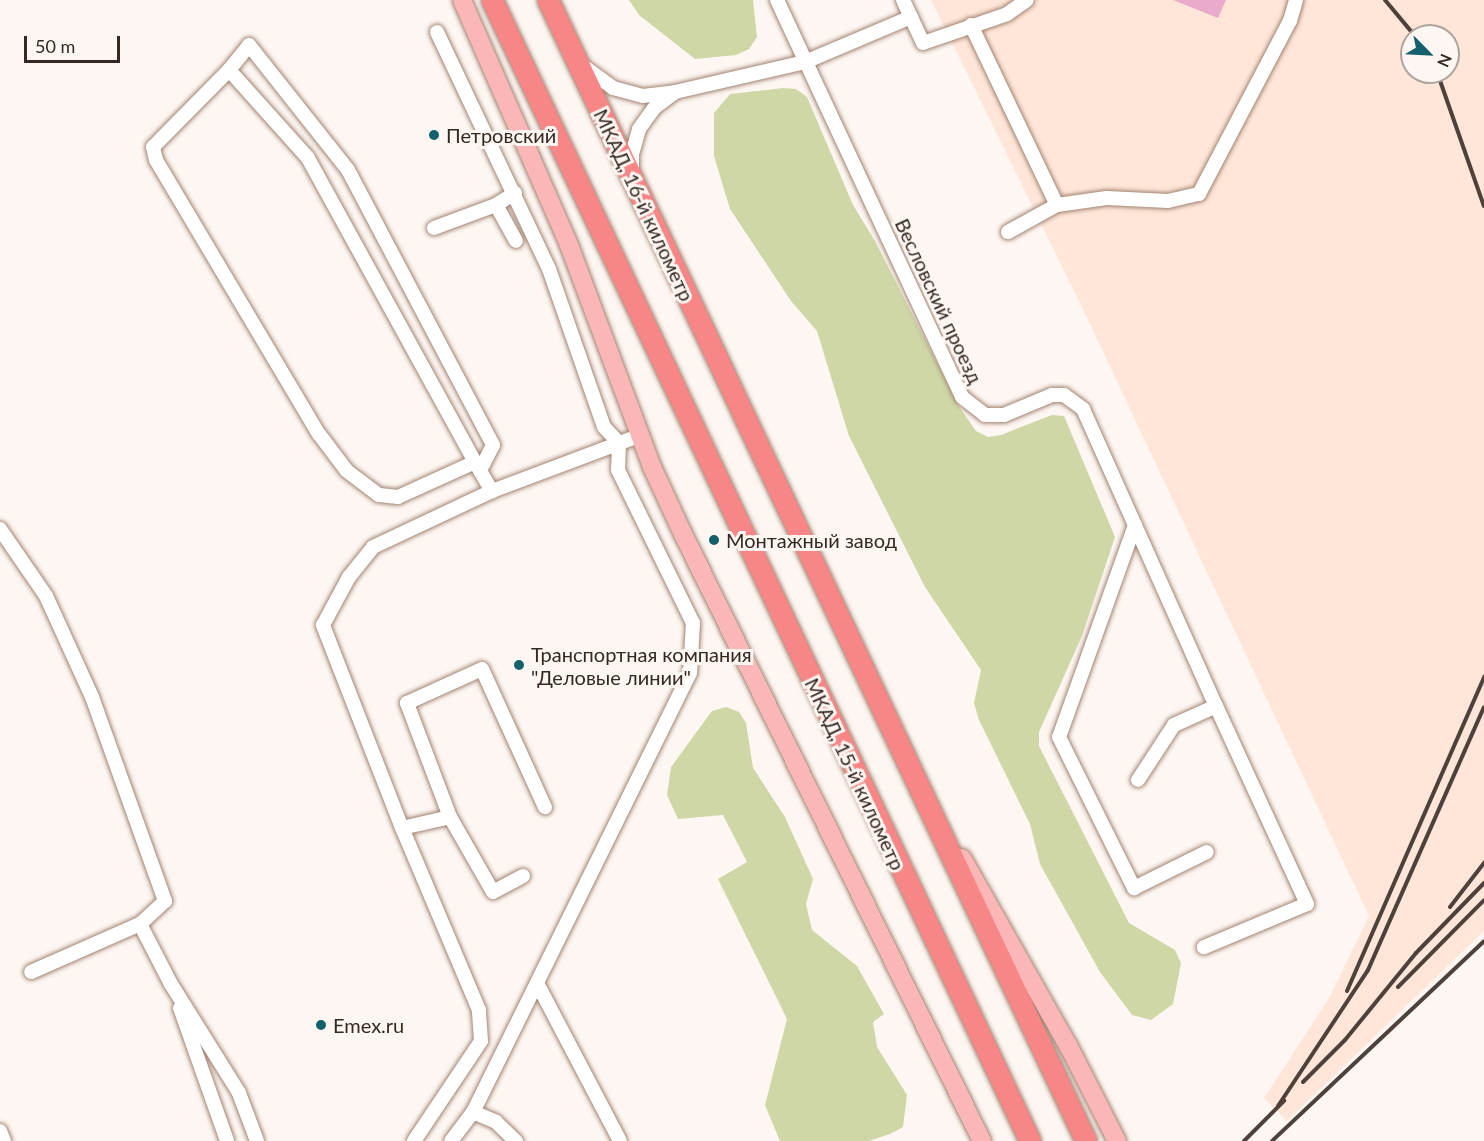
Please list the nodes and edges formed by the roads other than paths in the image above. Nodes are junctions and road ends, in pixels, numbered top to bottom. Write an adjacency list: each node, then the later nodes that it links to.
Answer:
1 (462, 0): 22 (main road)
2 (492, 0): 51 (highway, МКАД, 15-й километр)
3 (548, 0): 11 (highway, МКАД, 16-й километр)
4 (777, 0): 12 (street, Весловский проезд)
5 (903, 0): 8 (street)
6 (1027, 0): 9 (street)
7 (1296, 0): 18 (street)
8 (911, 17): 9 (street); 12 (street)
9 (971, 25): 18 (street)
10 (437, 32): 16 (street)
11 (568, 44): 14 (street); 15 (highway, МКАД, 16-й километр)
12 (806, 62): 14 (street); 26 (street, Весловский проезд)
13 (229, 70): 24 (street); 24 (street); 24 (street)
14 (675, 92): 15 (street)
15 (632, 179): 29 (highway, МКАД, 16-й километр)
16 (515, 193): 17 (street); 23 (street)
17 (496, 205): 19 (street); 21 (street)
18 (1057, 205): 20 (street)
19 (434, 228)
20 (1008, 232)
21 (516, 241)
22 (641, 435): 23 (street); 50 (main road)
23 (619, 443): 25 (street); 39 (street)
24 (477, 466): 25 (street)
25 (492, 491): 33 (street)
26 (1135, 525): 28 (street, Весловский проезд); 34 (street)
27 (0, 529): 36 (street)
28 (1216, 706): 30 (street); 37 (street, Весловский проезд)
29 (898, 748): 52 (highway); 53 (main road)
30 (1138, 780)
31 (544, 807): 32 (street)
32 (450, 817): 33 (street); 35 (street)
33 (402, 828): 46 (street)
34 (1207, 852)
35 (523, 876)
36 (140, 924): 38 (street); 40 (street)
37 (1204, 947)
38 (32, 972)
39 (537, 983): 41 (street); 49 (street)
40 (171, 984): 44 (street); 45 (street)
41 (473, 1112): 47 (street); 48 (street)
42 (0, 1131): 43 (street)
43 (4, 1141)
44 (227, 1141)
45 (257, 1141)
46 (414, 1141)
47 (451, 1141)
48 (516, 1141)
49 (620, 1141)
50 (982, 1141)
51 (1030, 1141)
52 (1086, 1141)
53 (1117, 1141)

